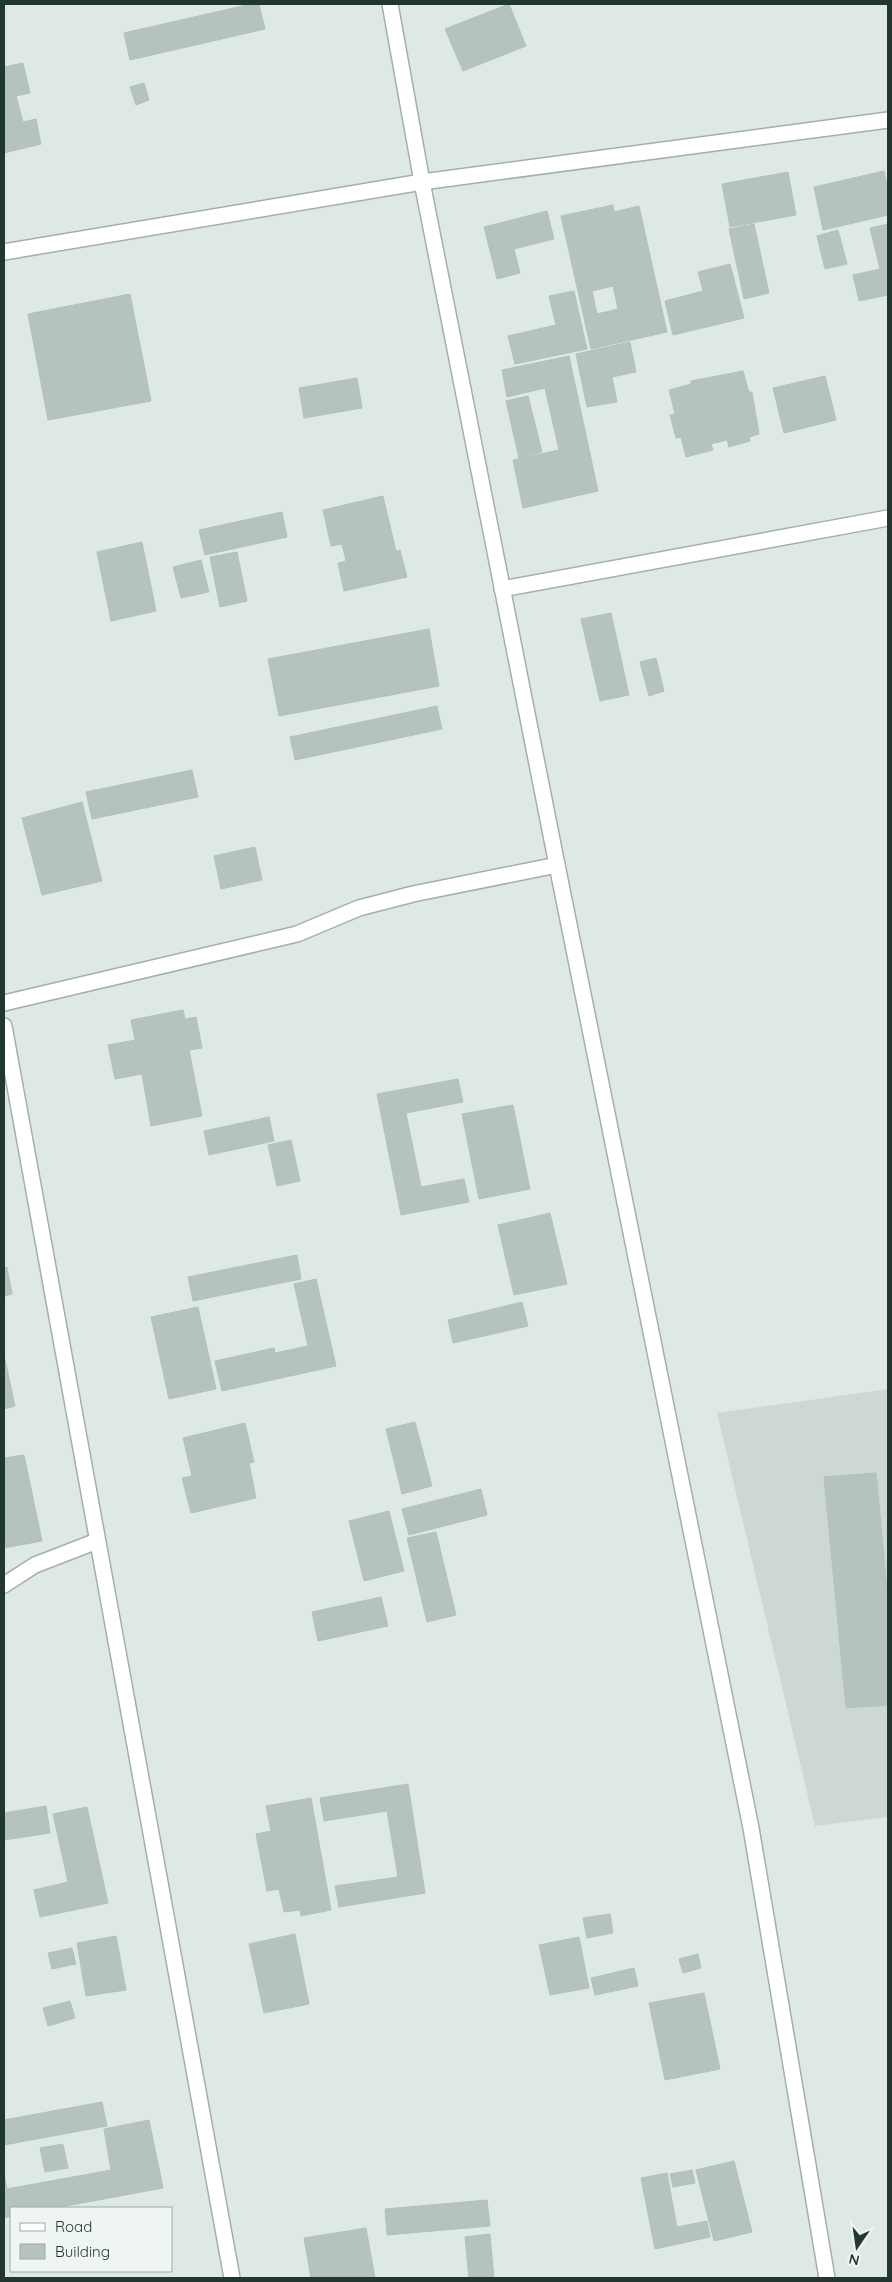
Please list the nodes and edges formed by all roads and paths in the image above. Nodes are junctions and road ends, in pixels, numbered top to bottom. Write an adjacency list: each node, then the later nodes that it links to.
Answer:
1 (390, 4): 3 (street)
2 (888, 120): 3 (street)
3 (422, 182): 4 (street); 6 (street)
4 (4, 252)
5 (888, 518): 6 (street)
6 (502, 589): 7 (street)
7 (556, 865): 8 (street); 13 (street)
8 (4, 1003)
9 (4, 1026): 10 (street)
10 (97, 1542): 11 (street); 12 (street)
11 (4, 1585)
12 (232, 2278)
13 (827, 2278)

